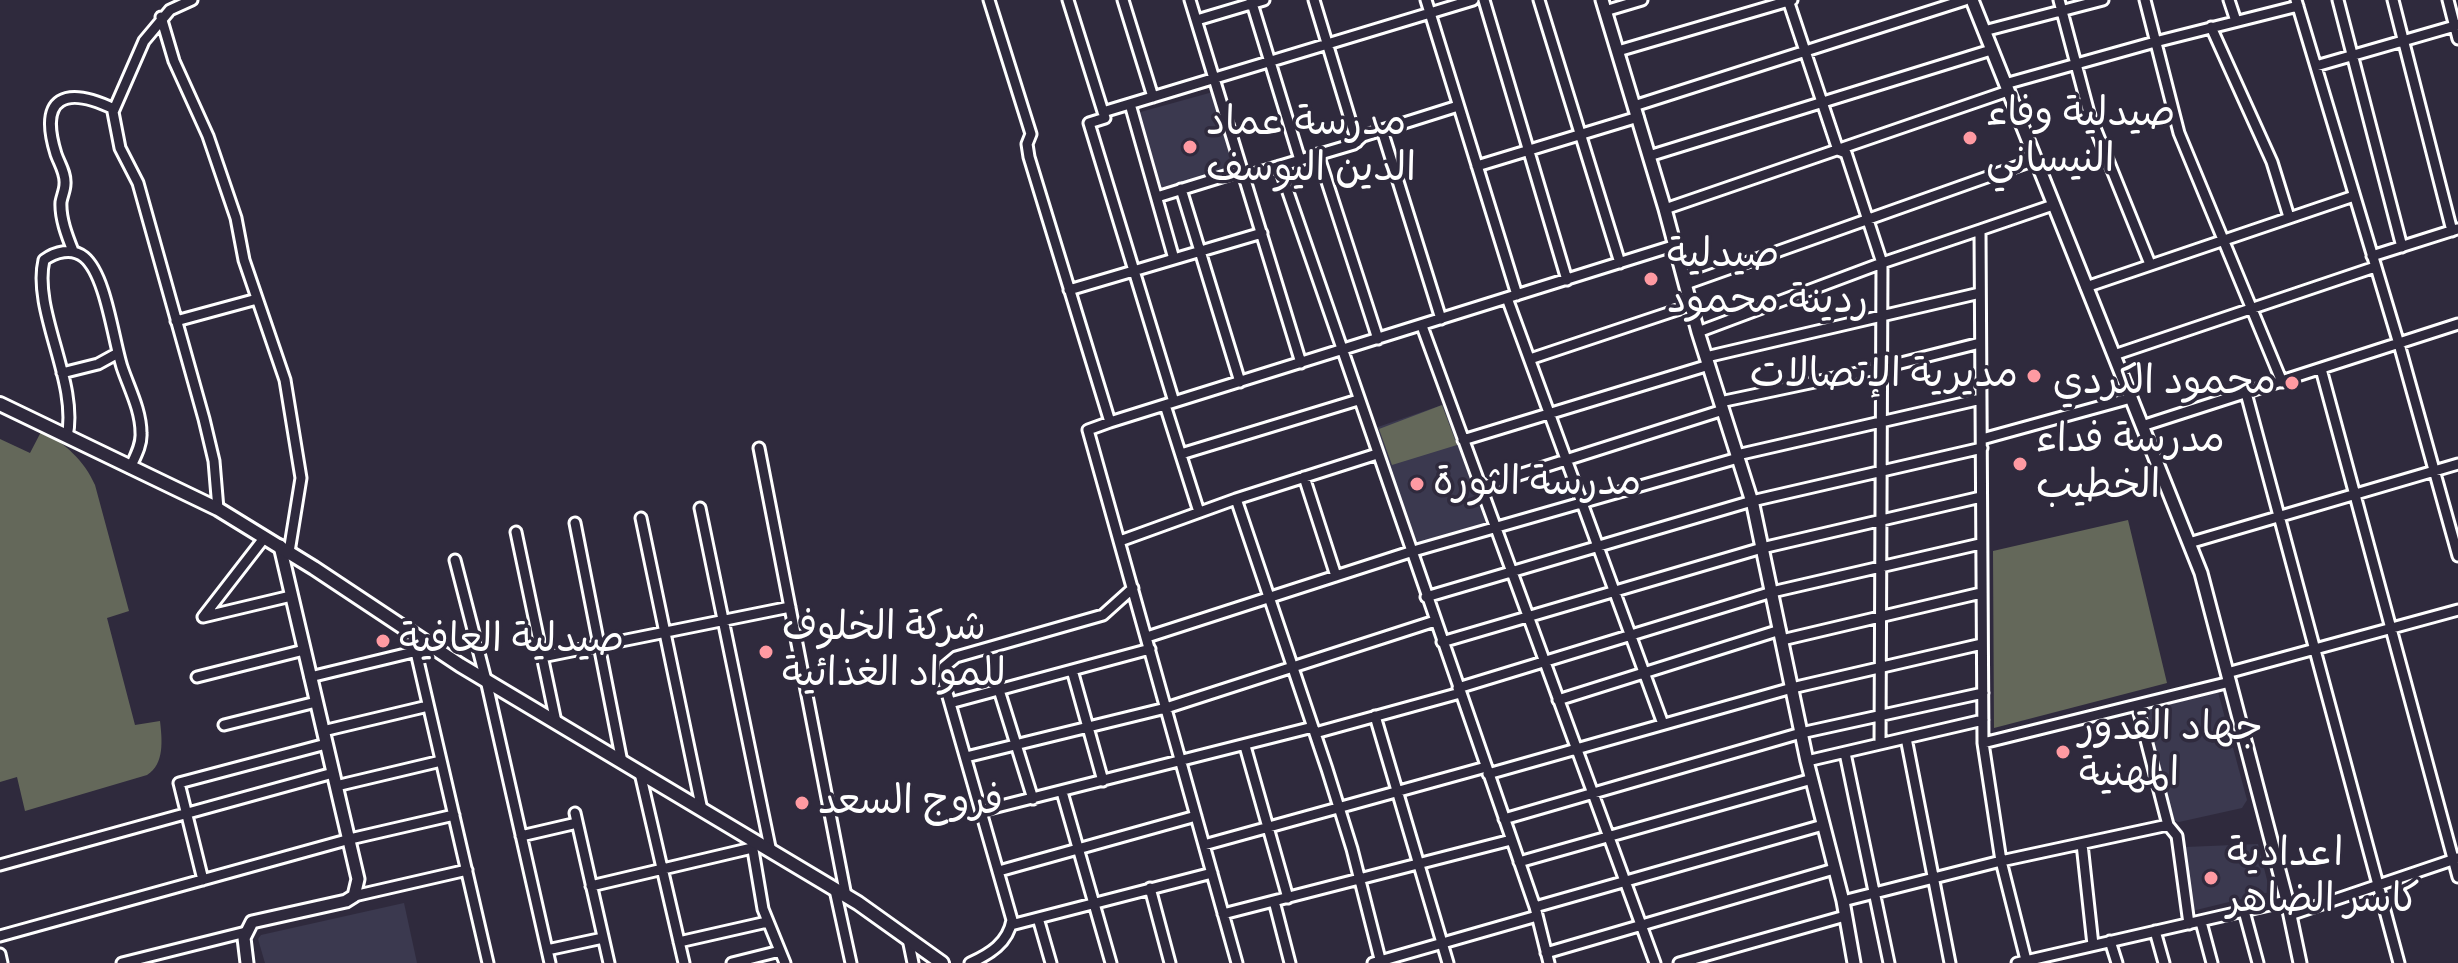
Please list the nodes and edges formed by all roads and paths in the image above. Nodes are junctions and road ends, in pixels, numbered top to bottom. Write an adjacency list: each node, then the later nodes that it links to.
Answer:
1 (192, 0): 27 (street)
2 (989, 0): 89 (street)
3 (1068, 0): 52 (street)
4 (1123, 0): 46 (street)
5 (1190, 0): 28 (street)
6 (1264, 0): 22 (street)
7 (1314, 0): 36 (street)
8 (1426, 0): 26 (street)
9 (1473, 0): 26 (street)
10 (1484, 0): 56 (street)
11 (1539, 0): 54 (street)
12 (1642, 0): 25 (street)
13 (1790, 0): 38 (street); 39 (street)
14 (1965, 0): 39 (street)
15 (1972, 0): 32 (street)
16 (2103, 0): 24 (street)
17 (2145, 0): 34 (street)
18 (2229, 0): 29 (street)
19 (2338, 0): 40 (street)
20 (2393, 0): 35 (street)
21 (2448, 0): 30 (street)
22 (1252, 2): 28 (street); 41 (street)
23 (2297, 3): 29 (street); 43 (street)
24 (2061, 5): 32 (street); 42 (street)
25 (1604, 6): 38 (street)
26 (1430, 13): 36 (street); 49 (street)
27 (161, 17): 50 (street); 92 (street)
28 (1197, 20): 44 (street)
29 (2236, 21): 31 (street)
30 (2456, 25): 33 (street); 35 (street)
31 (2211, 27): 34 (street); 71 (street)
32 (1984, 31): 37 (street)
33 (2458, 39)
34 (2155, 42): 42 (street); 75 (street)
35 (2404, 42): 40 (street); 73 (street)
36 (1327, 45): 41 (street); 55 (street)
37 (1991, 50): 45 (street); 47 (street)
38 (1618, 51): 51 (street)
39 (1805, 51): 47 (street); 51 (street)
40 (2352, 55): 43 (street); 77 (street)
41 (1270, 62): 44 (street); 60 (street)
42 (2076, 64): 45 (street); 84 (street)
43 (2316, 66): 66 (street)
44 (1214, 79): 46 (street); 64 (street)
45 (2006, 88): 57 (street); 61 (street)
46 (1153, 97): 48 (street)
47 (1822, 102): 57 (street); 59 (street)
48 (1130, 104): 52 (street); 67 (street)
49 (1458, 106): 53 (street); 63 (street)
50 (114, 109): 78 (street); 97 (street)
51 (1636, 111): 54 (street); 59 (street)
52 (1103, 112): 85 (street)
53 (1382, 130): 55 (street); 96 (street)
54 (1580, 135): 56 (street); 82 (street)
55 (1357, 142): 58 (street)
56 (1529, 150): 63 (street); 86 (street)
57 (1838, 150): 69 (street); 70 (street)
58 (1318, 154): 60 (street); 101 (street)
59 (1649, 156): 69 (street)
60 (1300, 160): 62 (street)
61 (2035, 160): 68 (street); 70 (street)
62 (1279, 166): 64 (street); 104 (street)
63 (1477, 166): 91 (street)
64 (1242, 174): 65 (street); 74 (street)
65 (1181, 189): 67 (street); 79 (street)
66 (2354, 196): 71 (street); 81 (street)
67 (1157, 197): 80 (street)
68 (2053, 205): 72 (street); 88 (street)
69 (1665, 209): 76 (street)
70 (1868, 217): 83 (street); 87 (street)
71 (2289, 217): 75 (street)
72 (1980, 230): 83 (street); 90 (street)
73 (2455, 230): 77 (street)
74 (1262, 233): 79 (street); 109 (street)
75 (2223, 239): 84 (street); 94 (street)
76 (1676, 245): 82 (street); 87 (street)
77 (2402, 247): 81 (street)
78 (73, 251): 105 (street); 112 (street)
79 (1200, 252): 80 (street); 113 (street)
80 (1174, 259): 85 (street)
81 (2374, 262): 94 (street); 103 (street)
82 (1620, 263): 86 (street)
83 (1882, 263): 95 (street); 100 (street)
84 (2150, 264): 88 (street)
85 (1134, 271): 89 (street); 119 (street)
86 (1567, 280): 91 (street)
87 (1686, 284): 93 (street)
88 (2086, 287): 106 (street)
89 (1069, 290): 123 (street)
90 (1980, 293): 95 (street); 102 (street)
91 (1512, 297): 96 (street); 107 (street)
92 (257, 299): 97 (street); 160 (street)
93 (1692, 305): 100 (street); 107 (street)
94 (2252, 308): 106 (street); 114 (street)
95 (1882, 315): 108 (street); 110 (street)
96 (1441, 319): 99 (street)
97 (176, 321): 146 (street)
98 (2458, 324): 103 (street)
99 (1422, 326): 101 (street); 127 (street)
100 (1698, 332): 108 (street)
101 (1378, 339): 104 (street)
102 (1980, 343): 110 (street); 117 (street)
103 (2399, 344): 111 (street); 137 (street)
104 (1341, 350): 109 (street); 118 (street)
105 (118, 353): 112 (street); 135 (street)
106 (2114, 355): 116 (street)
107 (1530, 359): 122 (street)
108 (1707, 361): 121 (street); 122 (street)
109 (1301, 363): 113 (street)
110 (1881, 368): 121 (street); 124 (street)
111 (2321, 369): 114 (street); 140 (street)
112 (62, 373): 126 (street)
113 (1240, 382): 119 (street)
114 (2282, 382): 115 (street)
115 (2246, 393): 125 (street); 148 (street)
116 (2131, 398): 125 (street); 128 (street)
117 (1981, 399): 124 (street); 128 (street)
118 (1358, 400): 130 (street); 131 (street)
119 (1170, 403): 123 (street); 130 (street)
120 (0, 404): 126 (main road)
121 (1722, 406): 132 (street); 133 (street)
122 (1549, 413): 127 (street); 133 (street)
123 (1110, 422): 155 (street)
124 (1881, 424): 132 (street); 136 (street)
125 (2142, 426): 156 (street)
126 (67, 437): 135 (main road)
127 (1463, 440): 139 (street)
128 (1982, 444): 136 (street); 141 (street)
129 (759, 448): 174 (street)
130 (1181, 454): 147 (street)
131 (1377, 454): 138 (street); 161 (street)
132 (1738, 456): 143 (street); 144 (street)
133 (1566, 460): 139 (street); 144 (street)
134 (2458, 464): 137 (street)
135 (130, 468): 146 (main road)
136 (1881, 471): 143 (street); 150 (street)
137 (2433, 472): 140 (street); 162 (street)
138 (1304, 477): 142 (street); 166 (street)
139 (1481, 487): 152 (street)
140 (2355, 495): 148 (street); 180 (street)
141 (1981, 497): 150 (street); 157 (street)
142 (1236, 499): 147 (street); 172 (street)
143 (1752, 501): 158 (street); 159 (street)
144 (1582, 503): 152 (street); 158 (street)
145 (700, 508): 178 (street)
146 (218, 509): 154 (main road)
147 (1199, 512): 155 (street)
148 (2280, 517): 156 (street); 190 (street)
149 (641, 518): 181 (street)
150 (1881, 519): 159 (street); 164 (street)
151 (575, 523): 187 (street)
152 (1495, 527): 161 (street); 165 (street)
153 (516, 532): 193 (street)
154 (265, 537): 160 (main road); 171 (street)
155 (1120, 541): 167 (street)
156 (2189, 543): 201 (street)
157 (1980, 544): 164 (street); 170 (street)
158 (1598, 547): 165 (street); 168 (street)
159 (1762, 548): 168 (street); 169 (street)
160 (284, 549): 171 (street); 188 (main road)
161 (1410, 552): 166 (street); 173 (street)
162 (2458, 556)
163 (455, 560): 202 (street)
164 (1881, 568): 169 (street); 177 (street)
165 (1512, 572): 173 (street); 176 (street)
166 (1336, 576): 172 (street)
167 (1133, 588): 183 (street); 209 (street)
168 (1614, 590): 176 (street); 184 (street)
169 (1772, 592): 182 (street); 184 (street)
170 (1981, 593): 177 (street); 186 (street)
171 (291, 596): 191 (street)
172 (1269, 597): 183 (street); 195 (street)
173 (1426, 597): 179 (street)
174 (790, 607): 178 (street); 283 (street)
175 (2458, 610): 180 (street)
176 (1528, 617): 185 (street); 194 (street)
177 (1881, 617): 182 (street); 196 (street)
178 (723, 620): 181 (street); 264 (street)
179 (1435, 621): 185 (street); 195 (street)
180 (2392, 626): 190 (street); 265 (street)
181 (665, 632): 187 (street); 247 (street)
182 (1781, 635): 198 (street); 203 (street)
183 (1147, 637): 189 (street)
184 (1631, 637): 194 (street); 198 (street)
185 (1442, 642): 205 (street)
186 (1982, 644): 196 (street); 206 (street)
187 (600, 645): 193 (street); 235 (street)
188 (434, 647): 192 (street); 202 (main road)
189 (1150, 649): 197 (street); 212 (street)
190 (2316, 649): 201 (street); 280 (street)
191 (304, 650): 199 (street); 200 (street)
192 (416, 652): 200 (street); 211 (street)
193 (542, 657): 216 (street)
194 (1544, 662): 205 (street); 207 (street)
195 (1293, 668): 212 (street); 220 (street)
196 (1881, 668): 203 (street); 214 (street)
197 (1072, 670): 204 (street); 219 (street)
198 (1644, 673): 207 (street); 217 (street)
199 (197, 677)
200 (310, 677): 208 (street)
201 (2228, 677): 210 (street); 289 (street)
202 (486, 680): 216 (main road); 256 (street)
203 (1792, 688): 217 (street); 222 (street)
204 (999, 690): 209 (street); 226 (street)
205 (1459, 690): 213 (street); 236 (street)
206 (1983, 693): 214 (street); 215 (street)
207 (1558, 700): 229 (street)
208 (316, 702): 218 (street); 221 (street)
209 (950, 703): 231 (street)
210 (2137, 705): 224 (street); 254 (street)
211 (428, 706): 221 (street); 232 (street)
212 (1166, 708): 219 (street); 233 (street)
213 (1375, 716): 220 (street); 242 (street)
214 (1880, 716): 222 (street); 227 (street)
215 (1983, 720): 223 (street); 224 (street)
216 (556, 722): 235 (main road)
217 (1663, 724): 229 (street)
218 (224, 725)
219 (1088, 727): 226 (street); 240 (street)
220 (1314, 730): 228 (street); 246 (street)
221 (323, 731): 225 (street)
222 (1801, 733): 234 (street); 244 (street)
223 (1906, 738): 227 (street); 276 (street)
224 (1983, 743): 266 (street)
225 (326, 744): 237 (street); 249 (street)
226 (1016, 744): 231 (street); 245 (street)
227 (1880, 744): 230 (street)
228 (1245, 746): 233 (street); 255 (street)
229 (1576, 749): 236 (street); 244 (street)
230 (1845, 753): 234 (street); 284 (street)
231 (966, 757): 248 (street)
232 (441, 761): 241 (street); 250 (street)
233 (1181, 761): 240 (street); 251 (street)
234 (1807, 761): 239 (street)
235 (622, 762): 238 (main road)
236 (1487, 770): 242 (street); 252 (street)
237 (333, 773): 241 (street); 249 (street)
238 (640, 773): 247 (main road); 270 (street)
239 (1812, 779): 253 (street); 257 (street)
240 (1103, 781): 243 (street)
241 (336, 786): 258 (street)
242 (1397, 791): 246 (street); 268 (street)
243 (1062, 792): 245 (street); 263 (street)
244 (1593, 793): 252 (street); 257 (street)
245 (1033, 799): 248 (street)
246 (1339, 807): 255 (street); 277 (street)
247 (702, 810): 260 (main road)
248 (981, 811): 273 (street)
249 (187, 813): 269 (street); 278 (street)
250 (454, 815): 258 (street); 272 (street)
251 (1196, 816): 262 (street); 263 (street)
252 (1504, 819): 259 (street)
253 (1823, 825): 271 (street); 279 (street)
254 (2168, 825): 261 (street); 299 (street)
255 (1267, 827): 262 (street); 286 (street)
256 (521, 836): 281 (street); 311 (street)
257 (1608, 836): 267 (street); 279 (street)
258 (350, 839): 278 (street); 285 (street)
259 (1511, 840): 267 (street); 268 (street)
260 (752, 844): 264 (main road); 270 (street); 297 (street)
261 (2082, 844): 266 (street); 310 (street)
262 (1204, 845): 274 (street)
263 (1079, 849): 273 (street); 290 (street)
264 (771, 852): 283 (main road)
265 (2456, 859): 275 (street); 280 (street)
266 (2001, 861): 276 (street); 318 (street)
267 (1519, 862): 291 (street)
268 (1419, 864): 277 (street); 309 (street)
269 (0, 865)
270 (662, 869): 281 (street); 308 (street)
271 (1834, 869): 288 (street); 301 (street)
272 (467, 870): 285 (street); 322 (street)
273 (999, 871): 300 (street)
274 (1212, 873): 282 (street); 293 (street)
275 (2458, 877)
276 (1934, 878): 284 (street); 341 (street)
277 (1360, 879): 286 (street); 316 (street)
278 (203, 880): 304 (street)
279 (1625, 881): 291 (street); 301 (street)
280 (2378, 885): 294 (street); 348 (street)
281 (591, 886): 305 (street)
282 (1150, 888): 290 (street); 334 (street)
283 (840, 893): 306 (main road); 328 (street)
284 (1874, 893): 288 (street); 340 (street)
285 (354, 896): 303 (street)
286 (1288, 898): 287 (street)
287 (1274, 901): 293 (street); 336 (street)
288 (1843, 901): 295 (street)
289 (2287, 901): 292 (street); 294 (street)
290 (1094, 902): 296 (street); 333 (street)
291 (1536, 911): 309 (street); 315 (street)
292 (2244, 911): 298 (street); 346 (street)
293 (1223, 914): 335 (street)
294 (2290, 915): 347 (street)
295 (1845, 916): 317 (street); 339 (street)
296 (1038, 918): 300 (street); 332 (street)
297 (767, 922): 308 (street); 312 (street)
298 (2201, 922): 299 (street); 345 (street)
299 (2189, 924): 302 (street)
300 (1011, 925): 331 (street)
301 (1641, 925): 315 (street); 338 (street)
302 (2155, 931): 307 (street); 344 (street)
303 (246, 932): 320 (street); 321 (street)
304 (0, 936)
305 (603, 938): 311 (street); 324 (street)
306 (908, 939): 329 (street); 330 (main road)
307 (2110, 941): 310 (street); 343 (street)
308 (679, 942): 325 (street)
309 (1442, 943): 316 (street); 337 (street)
310 (2093, 945): 313 (street)
311 (547, 950): 323 (street)
312 (780, 951): 326 (street); 327 (street)
313 (2065, 952): 318 (street); 342 (street)
314 (0, 954): 319 (street)
315 (1548, 958)
316 (1378, 962)
317 (1850, 962)
318 (2020, 962)
319 (2, 963)
320 (122, 963)
321 (247, 963)
322 (488, 963)
323 (550, 963)
324 (609, 963)
325 (684, 963)
326 (732, 963)
327 (785, 963)
328 (851, 963)
329 (913, 963)
330 (942, 963)
331 (970, 963)
332 (1051, 963)
333 (1111, 963)
334 (1170, 963)
335 (1237, 963)
336 (1290, 963)
337 (1448, 963)
338 (1655, 963)
339 (1679, 963)
340 (1889, 963)
341 (1950, 963)
342 (2068, 963)
343 (2117, 963)
344 (2164, 963)
345 (2212, 963)
346 (2258, 963)
347 (2300, 963)
348 (2399, 963)

